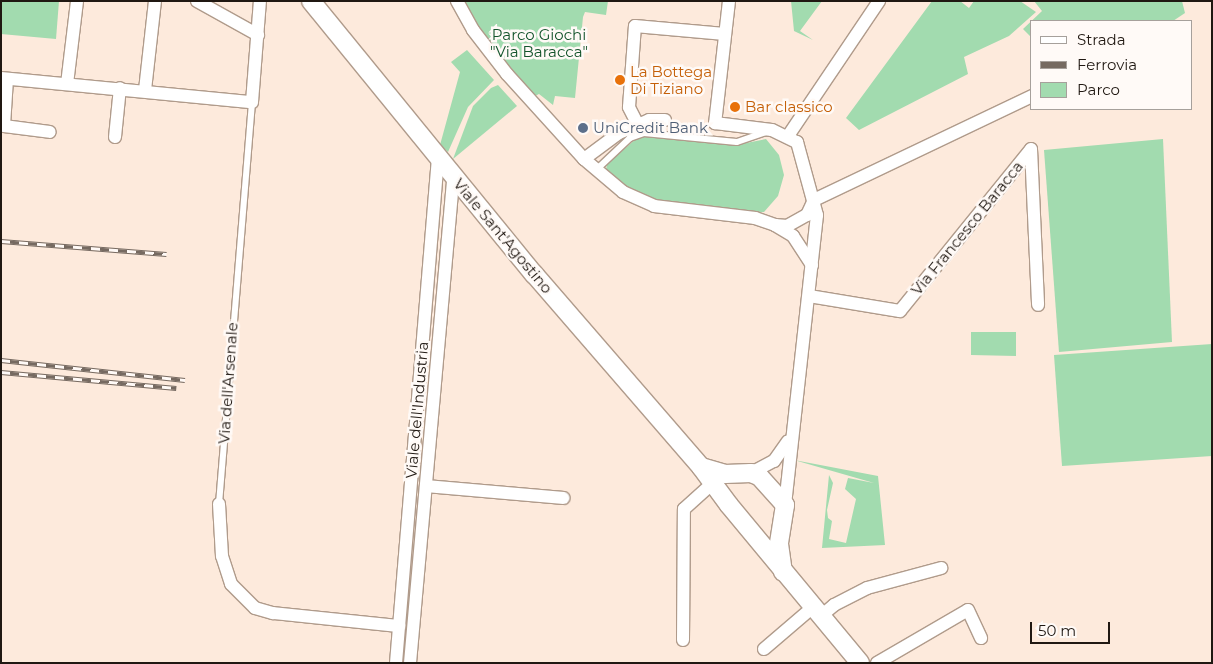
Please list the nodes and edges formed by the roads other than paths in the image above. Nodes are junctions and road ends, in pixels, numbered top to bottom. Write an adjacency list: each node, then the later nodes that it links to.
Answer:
1 (77, 1): 12 (street)
2 (155, 1): 14 (street)
3 (196, 1): 10 (street)
4 (260, 1): 10 (street, Via dell'Arsenale)
5 (311, 1): 23 (main road, Viale Sant'Agostino)
6 (729, 1): 9 (street)
7 (879, 1): 21 (street)
8 (457, 3): 24 (street)
9 (725, 34): 18 (street); 19 (street)
10 (258, 35): 16 (street, Via dell'Arsenale)
11 (4, 79): 12 (street); 20 (street)
12 (67, 84): 13 (street)
13 (120, 88): 14 (street); 22 (street)
14 (145, 90): 16 (street)
15 (1030, 97): 27 (street)
16 (252, 102): 38 (lane, Via dell'Arsenale)
17 (665, 120): 18 (street)
18 (638, 125): 24 (street)
19 (772, 130): 21 (street); 25 (lane)
20 (50, 132)
21 (788, 136): 27 (street)
22 (115, 137)
23 (438, 158): 26 (main road, Viale Sant'Agostino); 46 (street, Viale dell'Industria)
24 (584, 159): 25 (street)
25 (596, 170): 28 (street)
26 (453, 177): 33 (main road, Viale Sant'Agostino); 36 (street, Viale dell'Industria)
27 (814, 200): 28 (street); 29 (street)
28 (775, 225): 29 (street)
29 (812, 264): 30 (street)
30 (809, 296): 31 (street, Via Francesco Baracca); 32 (street)
31 (1038, 305)
32 (790, 437): 34 (street); 40 (street)
33 (701, 467): 34 (main road); 35 (main road, Viale Sant'Agostino)
34 (747, 473): 39 (main road); 40 (main road)
35 (712, 484): 39 (main road, Viale Sant'Agostino); 48 (street)
36 (426, 486): 37 (street); 51 (street, Viale dell'Industria)
37 (563, 498)
38 (219, 504): 46 (street, Via dell'Arsenale)
39 (728, 505): 42 (main road, Viale Sant'Agostino)
40 (785, 505): 41 (main road)
41 (782, 522): 42 (main road); 44 (main road)
42 (751, 533): 44 (main road, Viale Sant'Agostino)
43 (941, 568): 45 (street)
44 (783, 573): 45 (main road, Viale Sant'Agostino)
45 (817, 612): 49 (street); 52 (main road, Viale Sant'Agostino)
46 (399, 626): 50 (street, Viale dell'Industria)
47 (980, 638): 53 (street)
48 (684, 640)
49 (764, 649)
50 (396, 663)
51 (410, 663)
52 (860, 663)
53 (877, 663)

